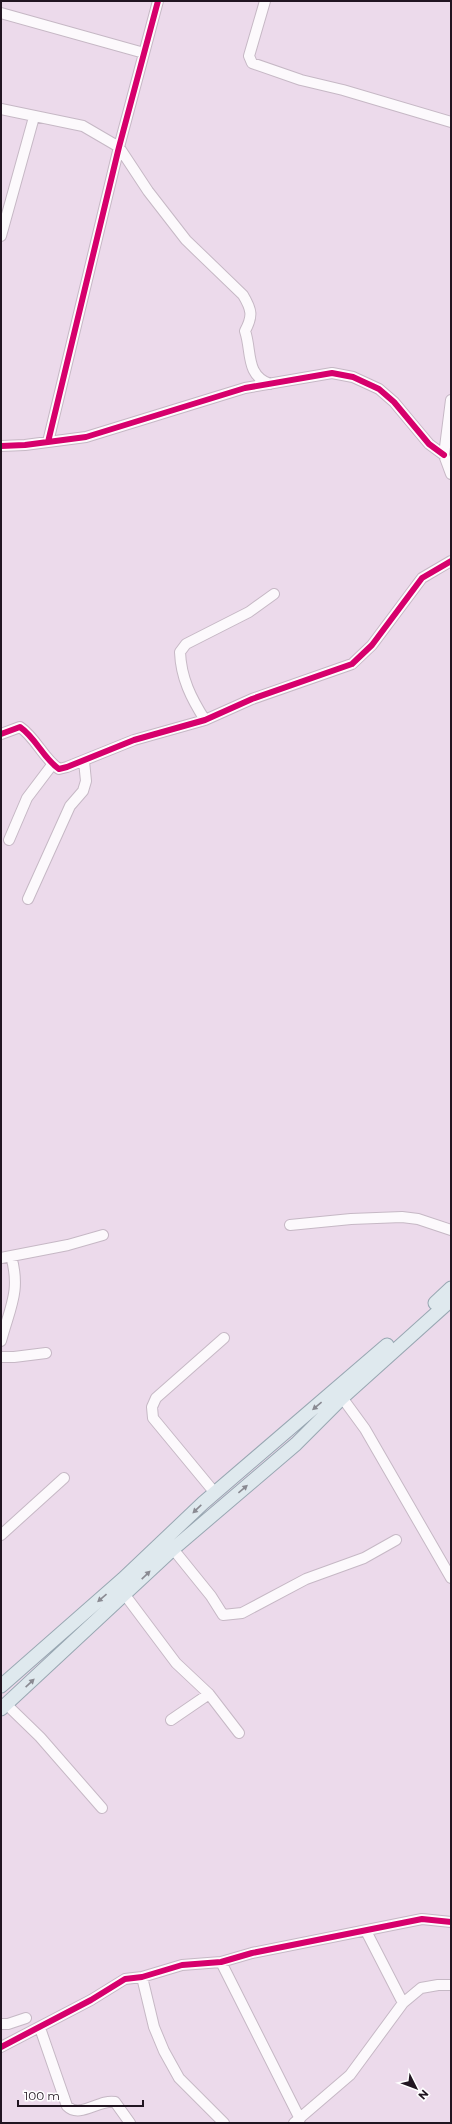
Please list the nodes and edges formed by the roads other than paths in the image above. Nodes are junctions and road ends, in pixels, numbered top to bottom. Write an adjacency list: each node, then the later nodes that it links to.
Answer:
1 (158, 1): 4 (street)
2 (265, 1): 7 (street)
3 (1, 13): 4 (street)
4 (144, 53): 8 (street)
5 (1, 109): 6 (street)
6 (34, 117): 8 (street); 9 (street)
7 (451, 122)
8 (119, 147): 10 (street); 13 (street)
9 (1, 236)
10 (270, 384): 13 (street); 14 (street)
11 (451, 400): 12 (street)
12 (446, 434): 14 (street); 16 (street)
13 (48, 442): 15 (street)
14 (429, 444): 16 (street)
15 (1, 446)
16 (444, 455): 17 (street)
17 (451, 474)
18 (451, 561): 20 (street)
19 (274, 594): 20 (street)
20 (205, 720): 22 (street)
21 (1, 734): 23 (street)
22 (84, 761): 23 (street); 25 (street)
23 (52, 765): 24 (street)
24 (9, 840)
25 (28, 899)
26 (290, 1225): 27 (street)
27 (451, 1230)
28 (103, 1235): 29 (street)
29 (6, 1257): 33 (street)
30 (451, 1288): 36 (main road)
31 (451, 1300): 36 (main road)
32 (224, 1338): 38 (street)
33 (1, 1341)
34 (46, 1353): 35 (street)
35 (1, 1357)
36 (339, 1394): 38 (main road, one-way to 38); 41 (main road, one-way to 36); 42 (street)
37 (64, 1478): 39 (street)
38 (215, 1493): 44 (main road, one-way to 44)
39 (1, 1534)
40 (396, 1540): 41 (street)
41 (173, 1549): 43 (main road, one-way to 41)
42 (451, 1578)
43 (125, 1595): 45 (street); 46 (main road, one-way to 43)
44 (1, 1686)
45 (209, 1694): 47 (street); 48 (street)
46 (4, 1707): 49 (street)
47 (171, 1720)
48 (239, 1733)
49 (102, 1808)
50 (451, 1922): 51 (street)
51 (366, 1931): 52 (street); 55 (street)
52 (221, 1962): 53 (street); 60 (street)
53 (142, 1977): 58 (street); 62 (street)
54 (451, 1985): 55 (street)
55 (403, 2003): 60 (street)
56 (26, 2018): 57 (street)
57 (1, 2024)
58 (40, 2028): 59 (street); 61 (street)
59 (1, 2046)
60 (297, 2121)
61 (130, 2123)
62 (224, 2123)

